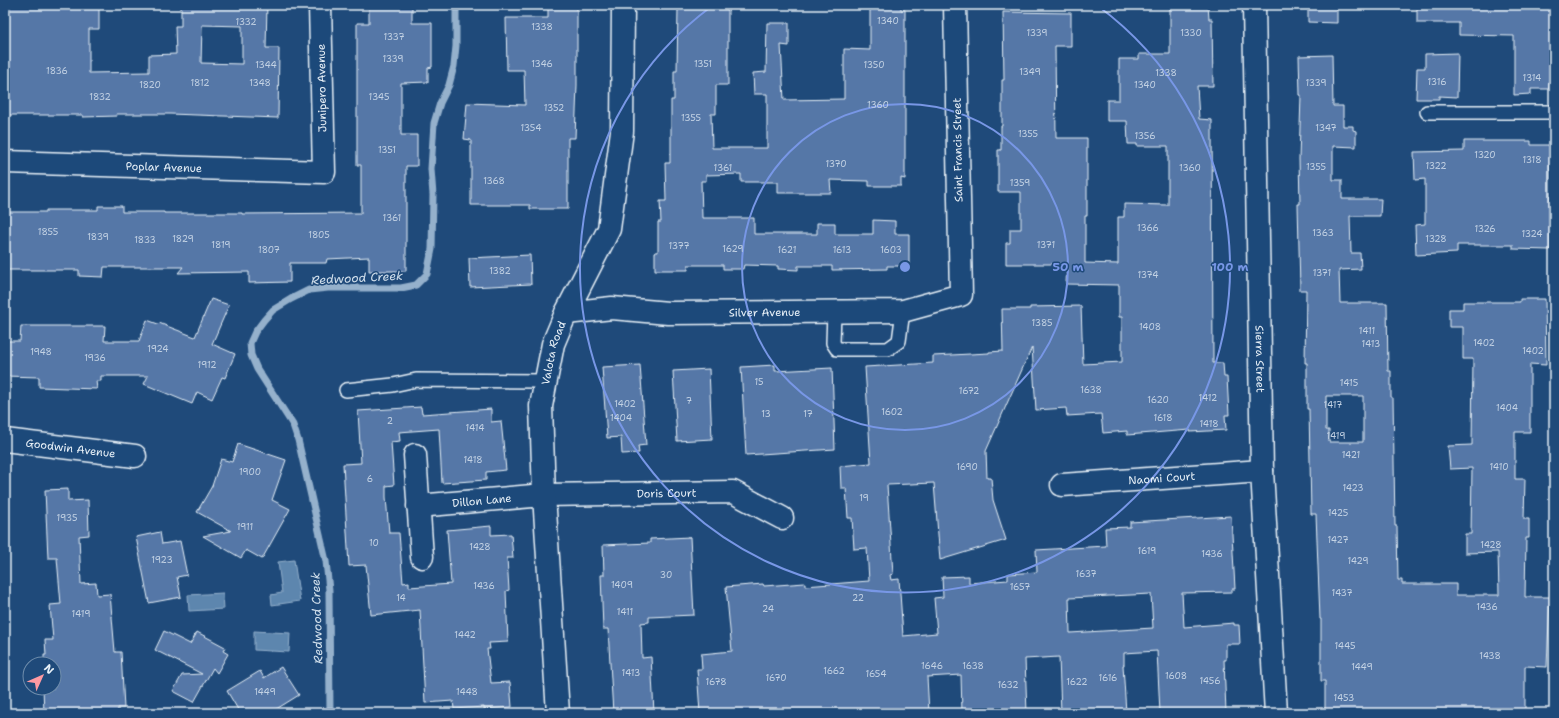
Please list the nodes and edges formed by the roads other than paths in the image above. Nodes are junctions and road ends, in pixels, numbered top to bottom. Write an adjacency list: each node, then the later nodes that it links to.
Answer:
1 (320, 5): 8 (street, Junipero Avenue)
2 (623, 5): 12 (street, Valota Road)
3 (955, 5): 9 (street, Saint Francis Street)
4 (1254, 5): 18 (street, Sierra Street)
5 (1427, 112): 6 (lane)
6 (1554, 112)
7 (5, 162): 8 (street, Poplar Avenue)
8 (324, 172)
9 (961, 295): 10 (street, Silver Avenue)
10 (903, 311): 11 (street, Silver Avenue); 11 (lane)
11 (834, 312): 12 (street, Silver Avenue)
12 (566, 313): 13 (street, Valota Road)
13 (546, 382): 14 (lane); 20 (street, Valota Road)
14 (346, 390)
15 (5, 440): 17 (street, Goodwin Avenue)
16 (415, 455): 21 (street)
17 (135, 456)
18 (1262, 471): 19 (street, Naomi Court); 25 (street, Sierra Street)
19 (1062, 485)
20 (544, 495): 21 (street, Dillon Lane); 22 (street, Doris Court); 24 (street, Valota Road)
21 (418, 506): 23 (street)
22 (782, 518)
23 (422, 557)
24 (558, 713)
25 (1276, 713)

